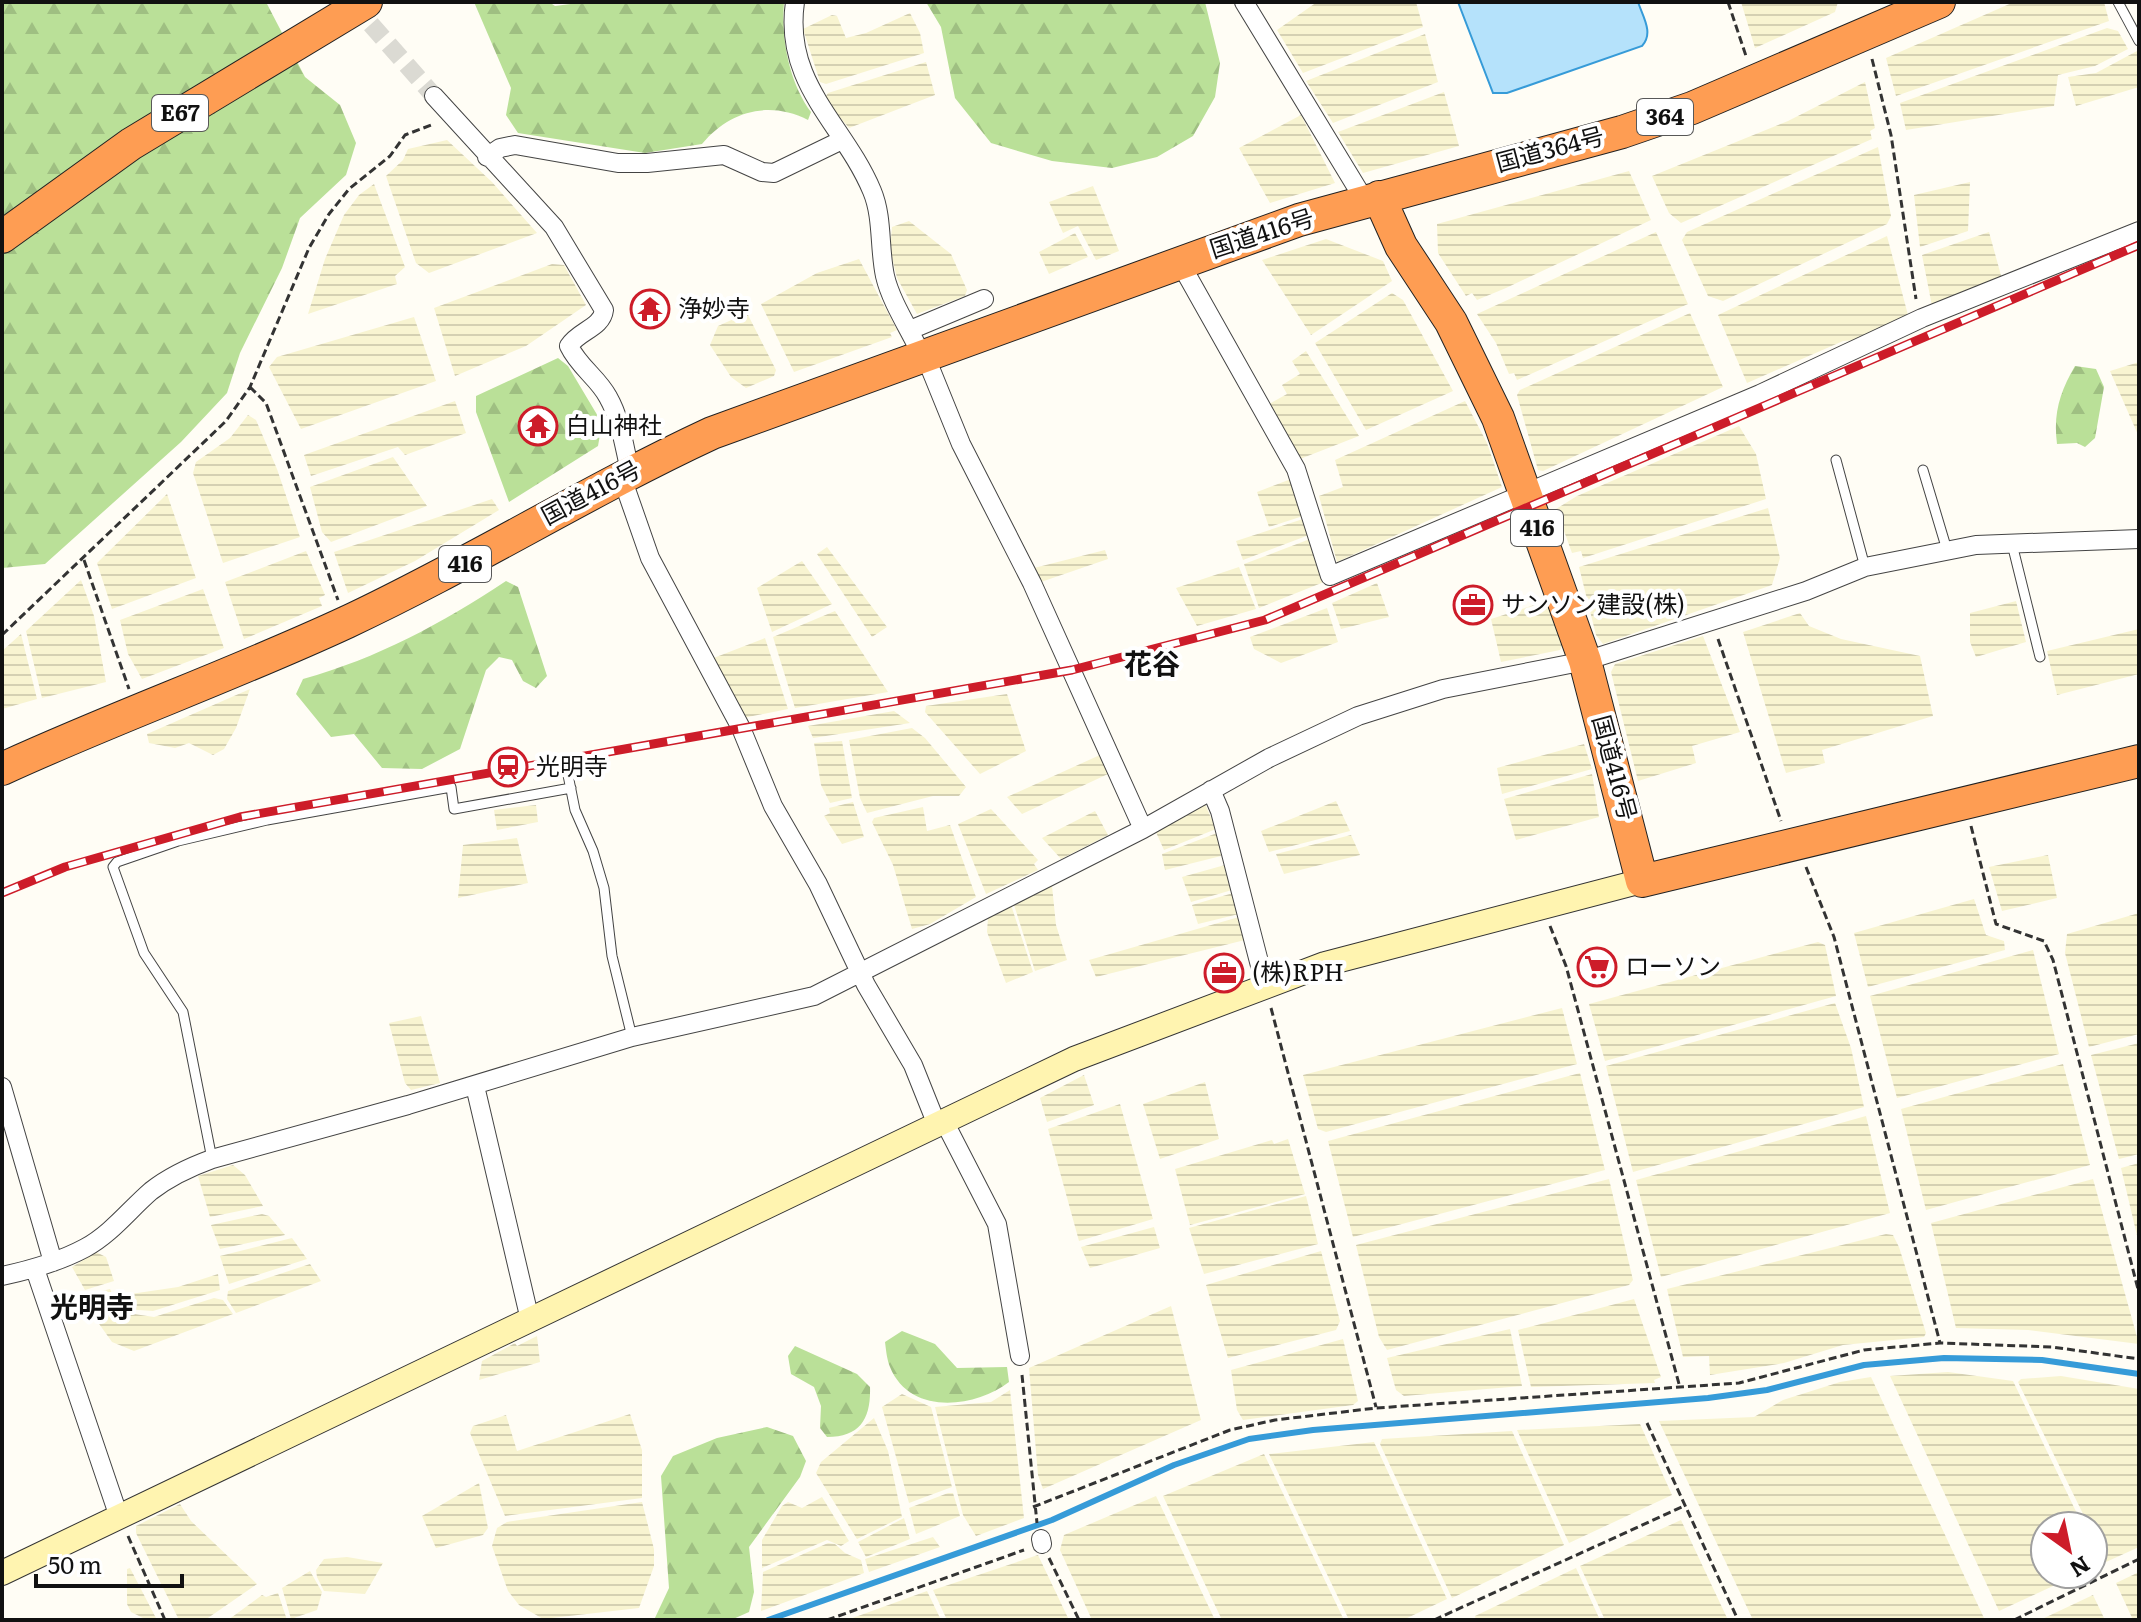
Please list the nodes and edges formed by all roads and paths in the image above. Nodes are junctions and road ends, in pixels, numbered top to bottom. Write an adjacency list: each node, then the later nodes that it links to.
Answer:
1 (366, 2): 16 (highway, E67)
2 (795, 2): 12 (street)
3 (1244, 2): 14 (street)
4 (1728, 2): 9 (path)
5 (1939, 2): 7 (highway, 国道364号 / 364)
6 (2118, 2): 8 (lane)
7 (1864, 34): 9 (highway, 国道364号 / 364); 19 (path)
8 (2139, 41)
9 (1755, 83): 14 (highway, 国道364号 / 364)
10 (434, 96): 11 (street)
11 (451, 118): 13 (street); 21 (path)
12 (842, 140): 13 (street); 20 (street)
13 (487, 157): 24 (street)
14 (1372, 199): 17 (highway, 国道416号 / 416); 25 (highway, 国道416号 / 416)
15 (2139, 231): 19 (street)
16 (2, 237)
17 (1179, 261): 20 (highway, 国道416号 / 416); 25 (street)
18 (984, 299): 20 (street)
19 (1922, 318): 25 (street)
20 (918, 346): 24 (highway, 国道416号 / 416); 43 (street)
21 (250, 387): 29 (path); 32 (path)
22 (1836, 460): 30 (lane)
23 (1923, 470): 28 (lane)
24 (626, 473): 32 (highway, 国道416号 / 416); 47 (street)
25 (1525, 493): 35 (highway, 国道416号 / 416)
26 (2139, 539): 27 (street)
27 (2012, 544): 28 (street); 34 (lane)
28 (1947, 550): 30 (street)
29 (83, 559): 33 (path); 36 (path)
30 (1865, 567): 31 (street)
31 (1711, 620): 35 (street); 44 (path)
32 (346, 622): 36 (highway, 国道416号 / 416)
33 (2, 635)
34 (2040, 657)
35 (1585, 661): 41 (street); 45 (highway, 国道416号 / 416)
36 (137, 711): 38 (highway, 国道416号 / 416)
37 (2139, 761): 42 (highway)
38 (2, 769)
39 (568, 775): 40 (lane)
40 (571, 788): 49 (lane); 53 (lane)
41 (1211, 790): 43 (street); 48 (street)
42 (1966, 804): 44 (highway); 56 (path)
43 (1143, 829): 47 (street)
44 (1795, 845): 45 (highway); 58 (path)
45 (1642, 881): 46 (street)
46 (1542, 908): 48 (street); 61 (path)
47 (860, 971): 49 (street); 52 (street)
48 (1265, 985): 52 (street); 62 (path)
49 (632, 1037): 50 (street)
50 (475, 1086): 53 (street); 57 (street)
51 (2, 1087): 54 (street)
52 (941, 1123): 57 (street); 59 (street)
53 (212, 1159): 54 (street)
54 (44, 1265): 55 (street); 66 (street)
55 (2, 1276)
56 (2139, 1293)
57 (530, 1320): 66 (street)
58 (1940, 1343): 60 (path); 61 (path)
59 (1020, 1356): 65 (path)
60 (2139, 1359)
61 (1680, 1386): 62 (path)
62 (1376, 1408): 65 (path)
63 (1647, 1423): 64 (path)
64 (1684, 1506): 73 (path); 74 (path)
65 (1033, 1507): 67 (path)
66 (119, 1517): 69 (street); 70 (path)
67 (1036, 1519)
68 (2139, 1559): 75 (path)
69 (2, 1573)
70 (165, 1620)
71 (827, 1620): 72 (path)
72 (1079, 1620)
73 (1434, 1620)
74 (1738, 1620)
75 (2014, 1620)

